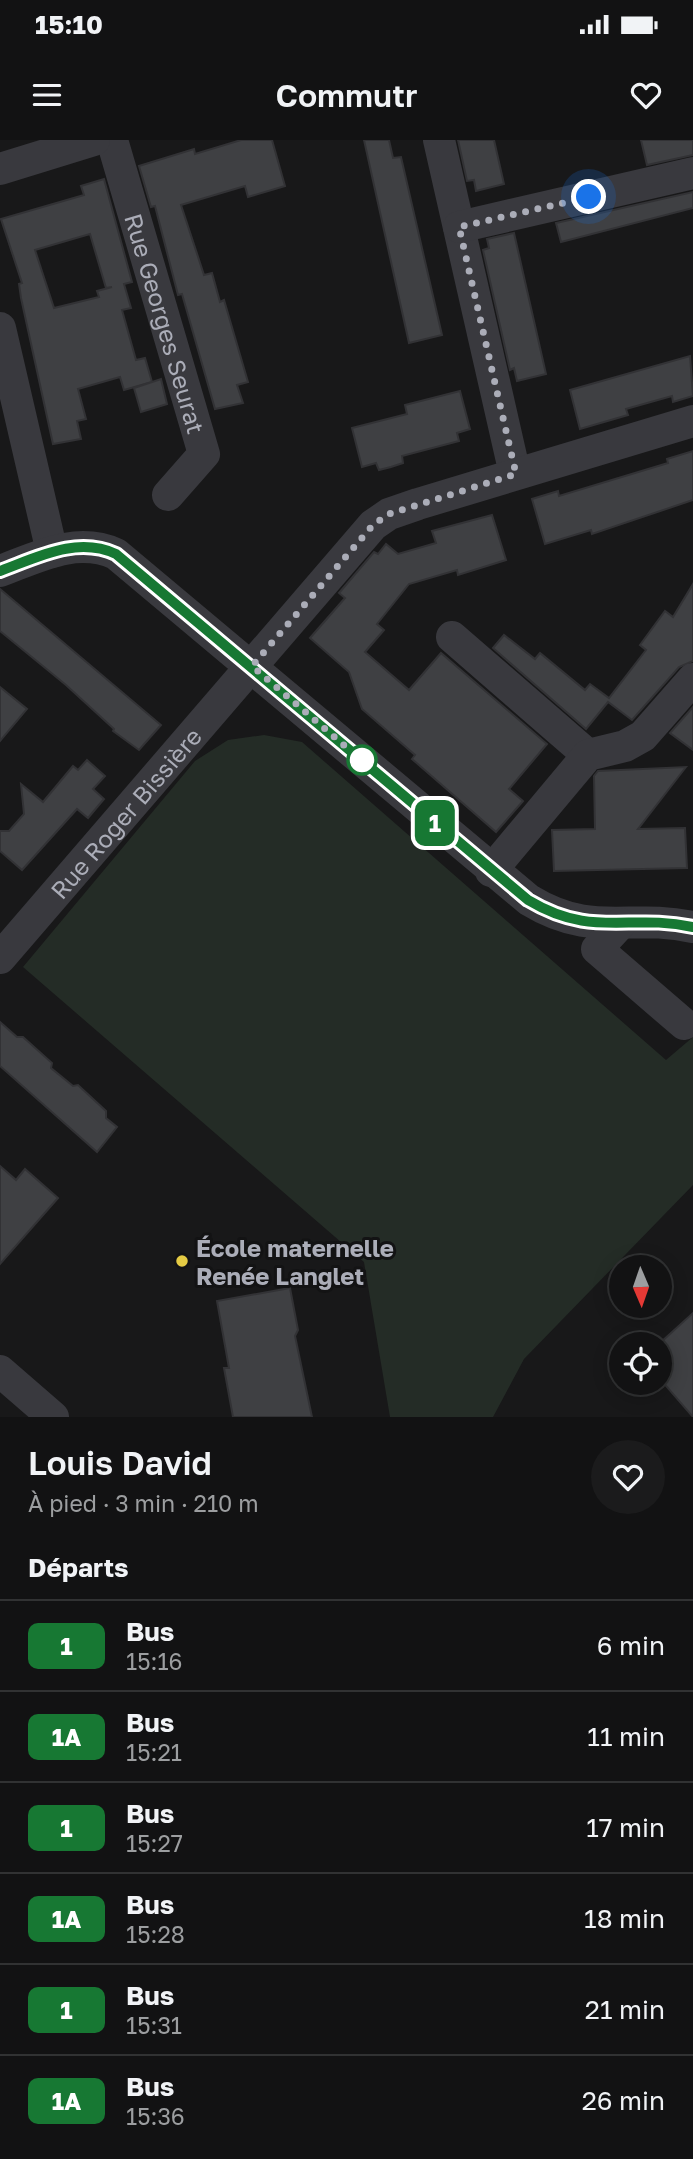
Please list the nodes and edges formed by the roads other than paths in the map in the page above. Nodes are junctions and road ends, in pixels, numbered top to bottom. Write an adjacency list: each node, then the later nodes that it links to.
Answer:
1 (94, 140): 4 (street)
2 (112, 140): 10 (street, Rue Georges Seurat)
3 (439, 140): 6 (street)
4 (0, 169)
5 (693, 173): 6 (street)
6 (459, 227): 9 (street)
7 (0, 328): 11 (street)
8 (693, 421): 9 (street, Rue Roger Bissière)
9 (516, 474): 14 (street, Rue Roger Bissière)
10 (168, 495)
11 (52, 552): 12 (street); 14 (street)
12 (0, 570)
13 (453, 637): 16 (street)
14 (252, 666): 17 (street); 20 (street, Rue Roger Bissière)
15 (693, 679): 16 (street)
16 (588, 755): 17 (street)
17 (491, 871): 18 (street)
18 (620, 924): 19 (street); 21 (street)
19 (693, 927)
20 (0, 957)
21 (684, 1024)
22 (0, 1371): 23 (street)
23 (53, 1417)

